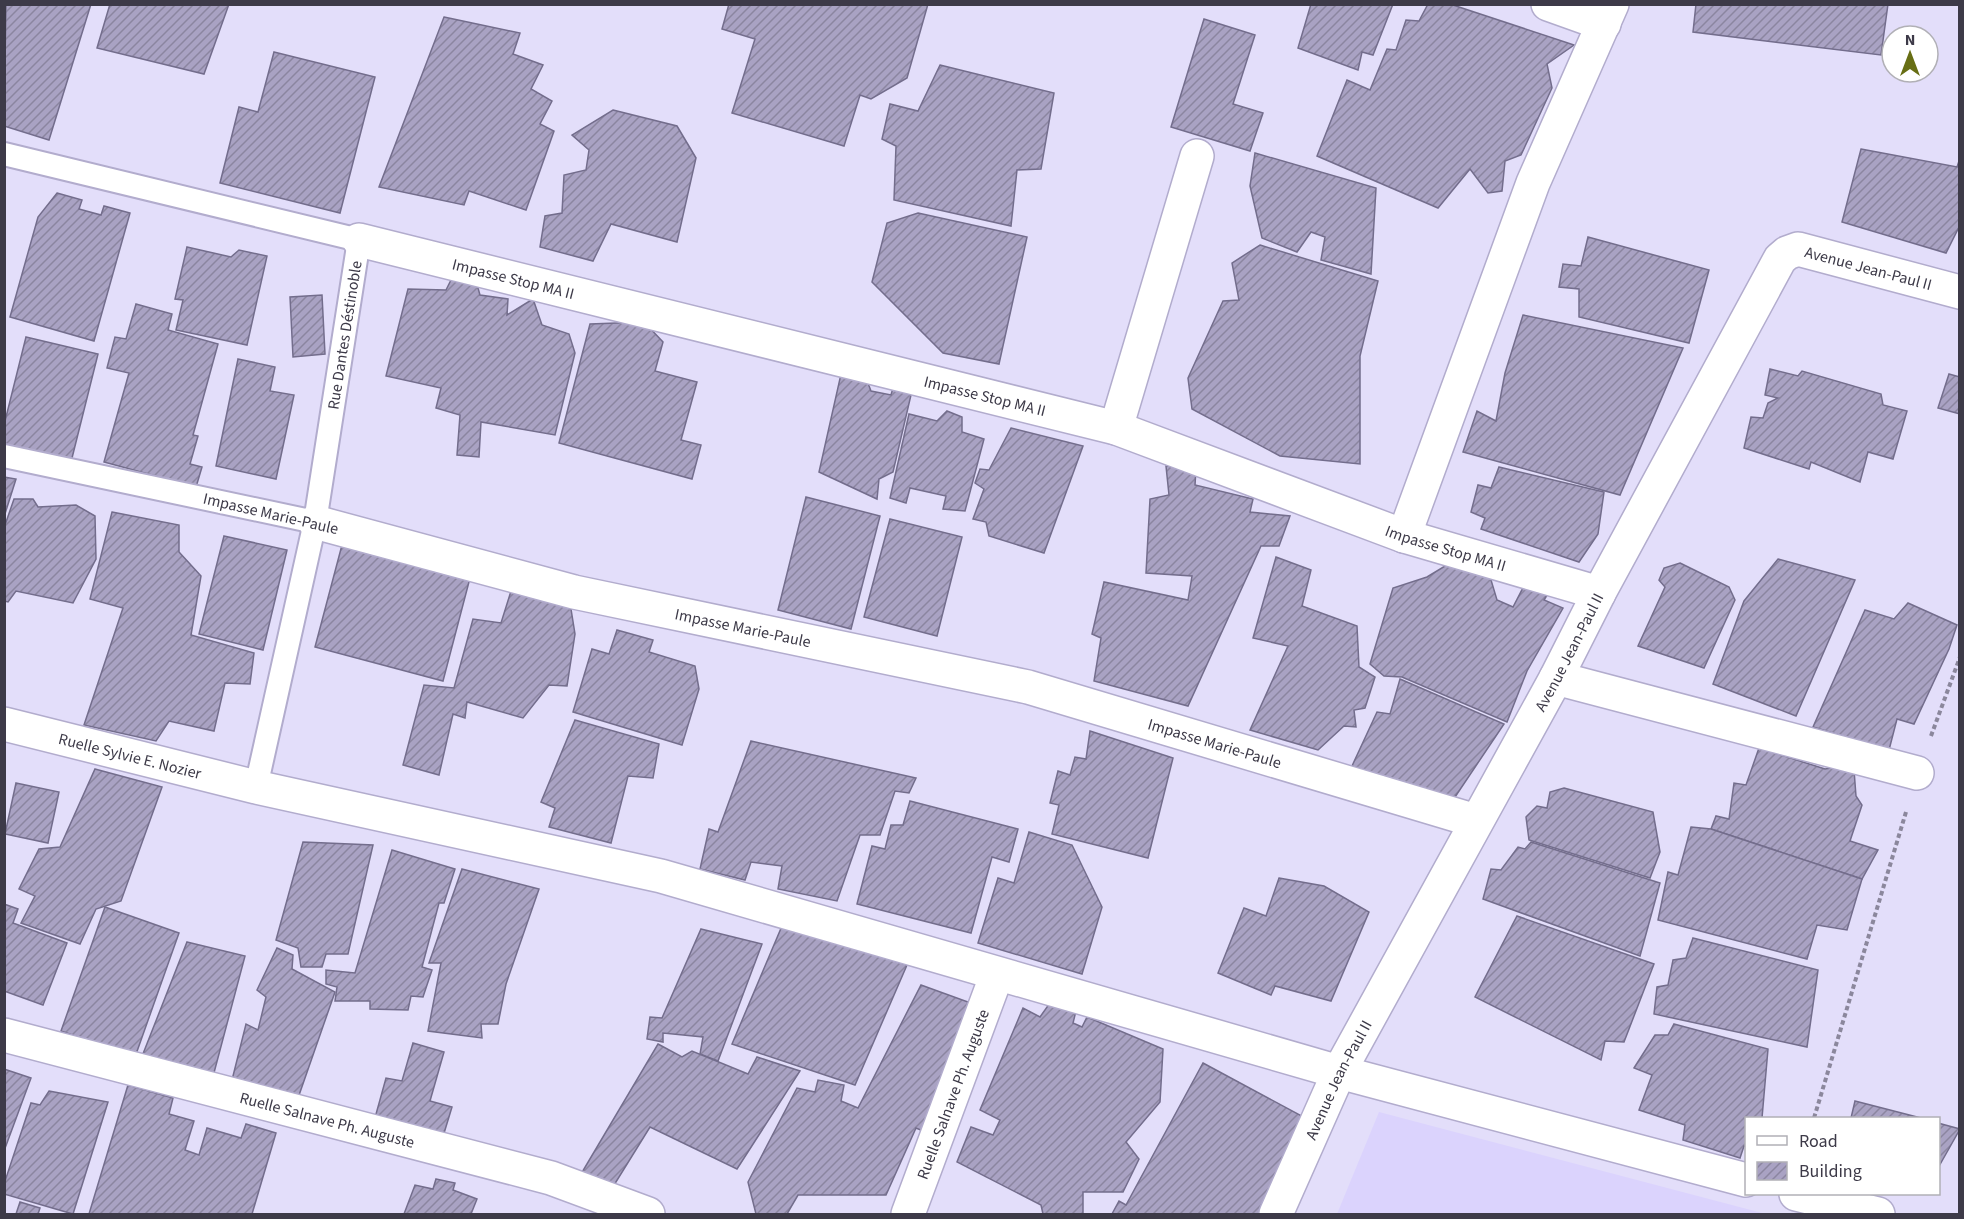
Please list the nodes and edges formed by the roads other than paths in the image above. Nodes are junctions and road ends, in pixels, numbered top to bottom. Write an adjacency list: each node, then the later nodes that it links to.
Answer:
1 (1548, 4): 2 (street)
2 (1608, 14): 10 (street)
3 (4, 154): 5 (lane, Rue Dantes Déstinoble)
4 (1197, 156): 7 (street)
5 (358, 240): 7 (street, Impasse Stop MA II); 9 (lane, Rue Dantes Déstinoble)
6 (1959, 292): 11 (street, Avenue Jean-Paul II)
7 (1116, 428): 10 (street, Impasse Stop MA II)
8 (4, 456): 9 (lane, Impasse Marie-Paule)
9 (315, 522): 15 (lane, Rue Dantes Déstinoble); 16 (street, Impasse Marie-Paule)
10 (1404, 536): 11 (street, Impasse Stop MA II)
11 (1599, 593): 12 (street, Avenue Jean-Paul II)
12 (1556, 678): 14 (street); 16 (street, Avenue Jean-Paul II)
13 (4, 724): 15 (street, Ruelle Sylvie E. Nozier)
14 (1917, 773)
15 (256, 787): 17 (street, Ruelle Sylvie E. Nozier)
16 (1476, 821): 19 (street, Avenue Jean-Paul II)
17 (997, 974): 19 (street, Ruelle Sylvie E. Nozier); 23 (street, Ruelle Salnave Ph. Auguste)
18 (4, 1035): 22 (street, Ruelle Salnave Ph. Auguste)
19 (1339, 1072): 20 (street, Ruelle Sylvie E. Nozier); 24 (street, Avenue Jean-Paul II)
20 (1745, 1180)
21 (1800, 1195): 25 (street)
22 (648, 1215)
23 (908, 1215)
24 (1276, 1215)
25 (1878, 1215)

